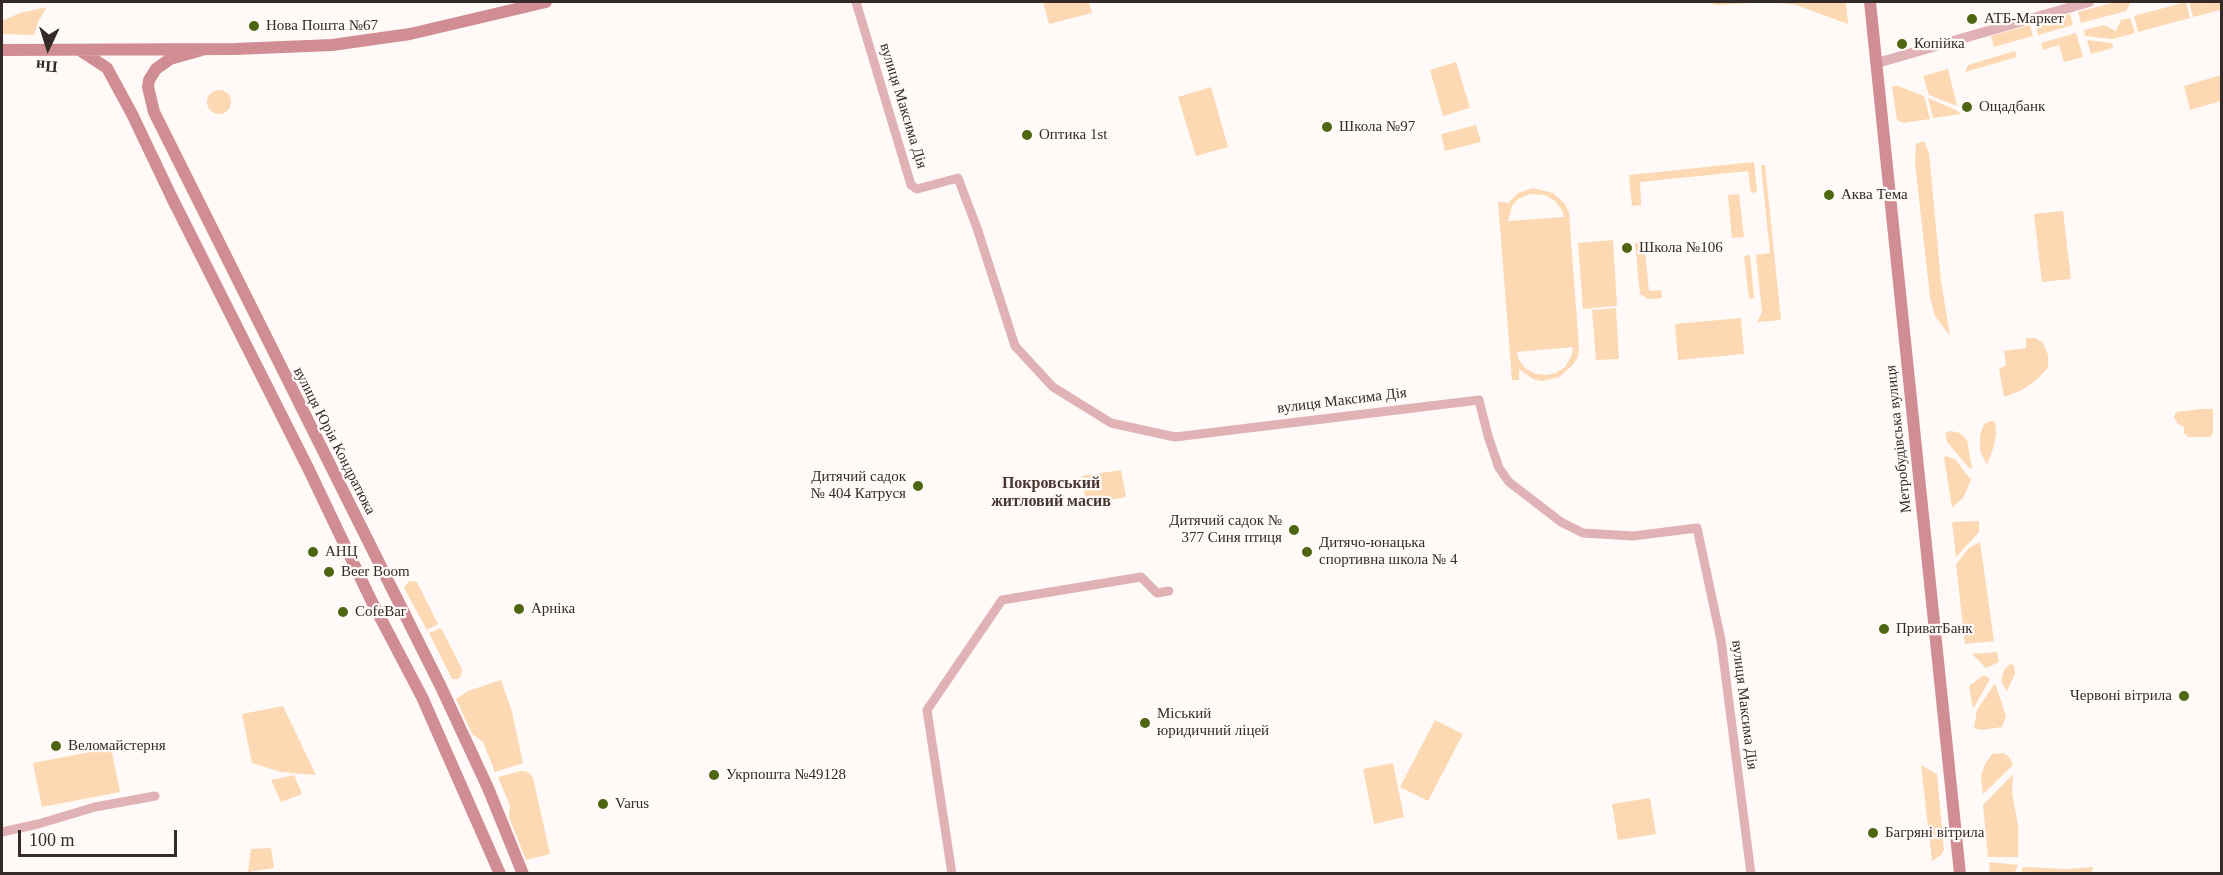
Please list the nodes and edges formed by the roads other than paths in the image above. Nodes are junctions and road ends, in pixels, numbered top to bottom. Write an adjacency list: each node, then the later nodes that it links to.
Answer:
1 (546, 2): 6 (main road)
2 (856, 2): 23 (street, вулиця Максима Дія)
3 (1870, 2): 8 (main road, Метробудівська вулиця)
4 (2089, 2): 8 (street)
5 (2, 50): 7 (main road)
6 (202, 50): 7 (main road); 9 (main road, вулиця Юрія Кондратюка)
7 (81, 51): 10 (main road)
8 (1877, 63): 24 (main road, Метробудівська вулиця)
9 (159, 123): 10 (main road); 11 (main road, вулиця Юрія Кондратюка)
10 (140, 131): 12 (main road)
11 (216, 237): 12 (main road); 14 (main road, вулиця Юрія Кондратюка)
12 (197, 246): 15 (main road)
13 (1169, 591): 22 (street)
14 (418, 644): 15 (main road); 18 (main road, вулиця Юрія Кондратюка)
15 (399, 652): 19 (main road)
16 (155, 796): 17 (street)
17 (2, 832)
18 (511, 847): 19 (main road); 21 (main road, вулиця Юрія Кондратюка)
19 (492, 855): 20 (main road)
20 (500, 873)
21 (524, 873)
22 (952, 873)
23 (1751, 873)
24 (1960, 873)

